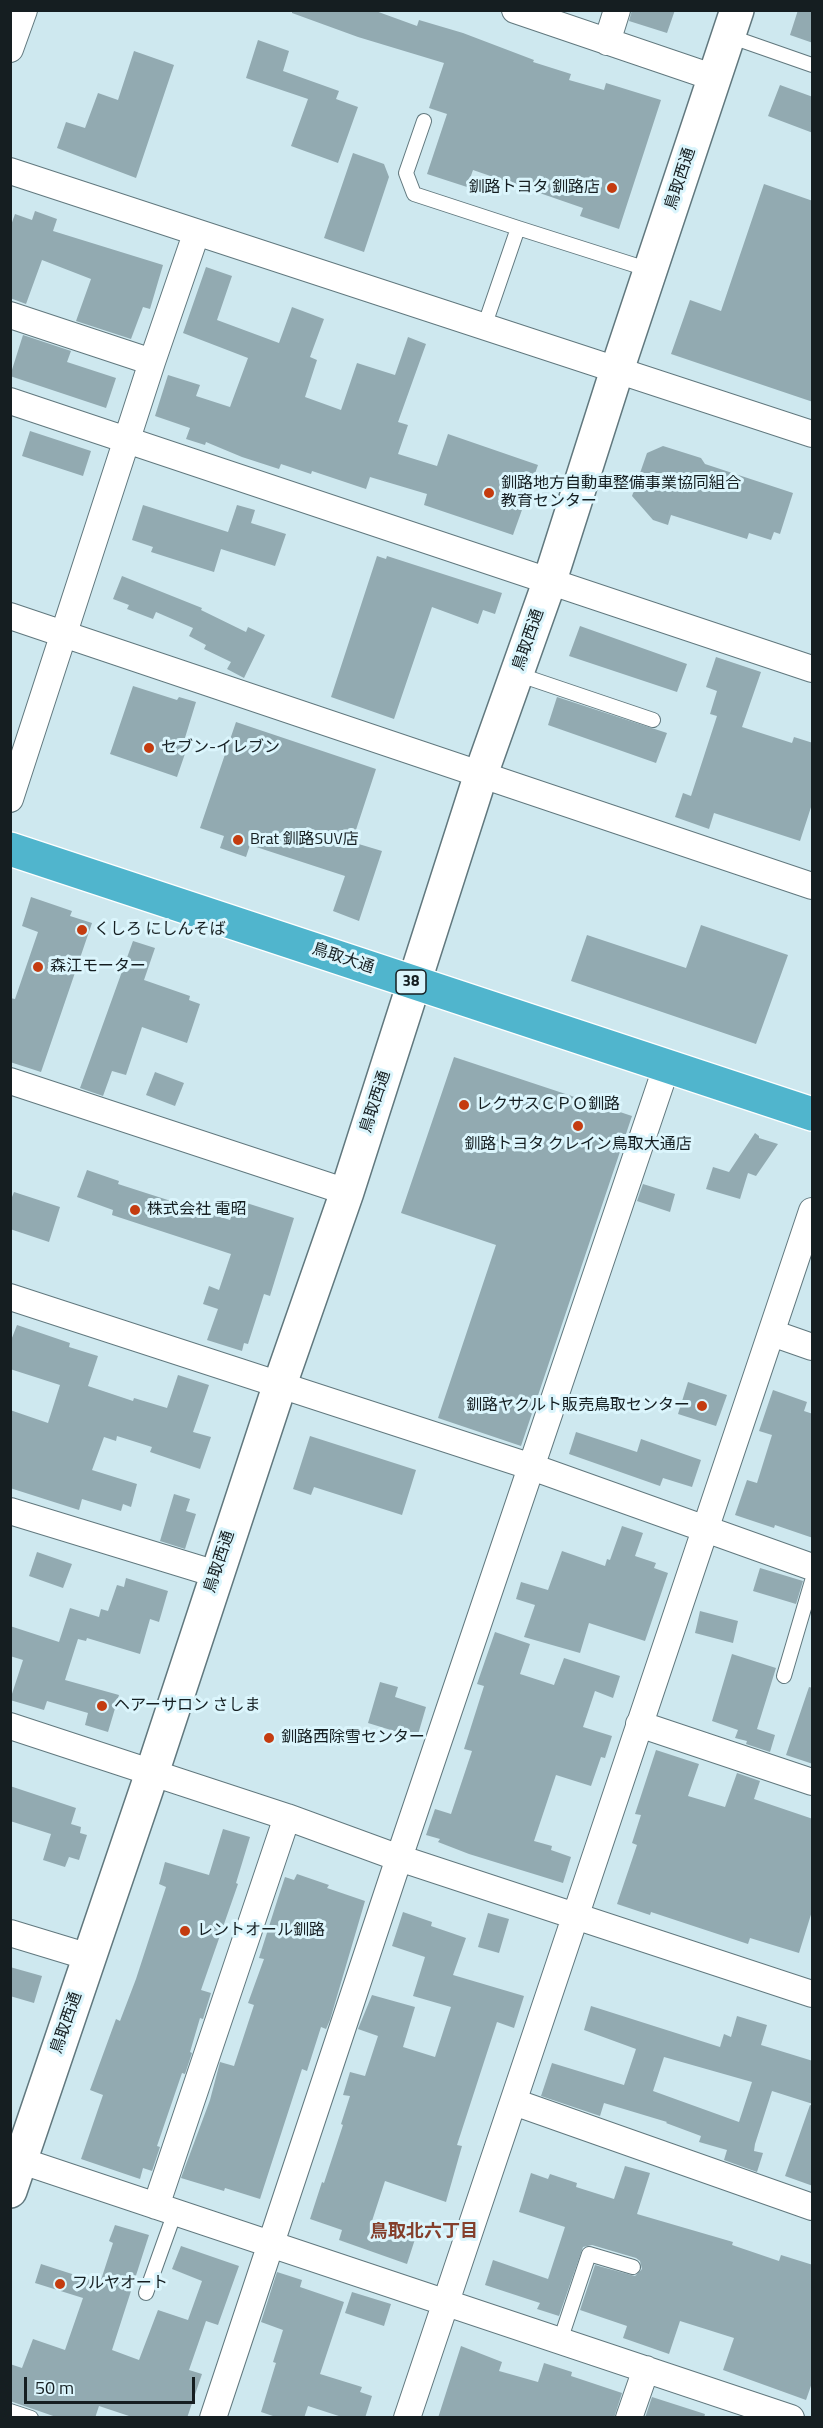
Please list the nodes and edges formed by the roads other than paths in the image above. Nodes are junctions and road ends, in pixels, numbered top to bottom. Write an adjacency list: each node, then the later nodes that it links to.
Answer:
1 (24, 10): 6 (street)
2 (515, 10): 5 (street)
3 (617, 10): 5 (street)
4 (733, 23): 7 (lane); 8 (street, 鳥取西通)
5 (608, 42): 8 (street)
6 (10, 49)
7 (813, 65)
8 (715, 78): 13 (street, 鳥取西通)
9 (424, 122): 11 (lane)
10 (10, 171): 12 (street)
11 (518, 228): 13 (lane); 15 (lane)
12 (196, 234): 15 (street); 16 (street)
13 (651, 270): 17 (street, 鳥取西通)
14 (10, 315): 16 (street)
15 (484, 327): 17 (street)
16 (152, 362): 20 (street)
17 (617, 370): 19 (street); 21 (street, 鳥取西通)
18 (10, 401): 20 (street)
19 (813, 434)
20 (128, 440): 21 (street); 23 (street)
21 (550, 580): 24 (street); 25 (street, 鳥取西通)
22 (10, 616): 23 (street)
23 (63, 634): 27 (street); 28 (street)
24 (813, 669)
25 (517, 674): 26 (lane); 27 (street, 鳥取西通)
26 (653, 720)
27 (481, 774): 30 (street); 31 (street, 鳥取西通)
28 (10, 799)
29 (10, 849): 31 (highway, 鳥取大通 / 38)
30 (813, 886)
31 (415, 983): 32 (highway, 鳥取大通 / 38); 35 (street, 鳥取西通)
32 (667, 1065): 34 (highway, 鳥取大通 / 38); 41 (street)
33 (10, 1081): 35 (street)
34 (813, 1114)
35 (347, 1192): 40 (street, 鳥取西通)
36 (813, 1210): 38 (street)
37 (10, 1297): 40 (street)
38 (772, 1333): 39 (street); 43 (street)
39 (813, 1347)
40 (280, 1384): 41 (street); 45 (street, 鳥取西通)
41 (532, 1467): 43 (street); 53 (street)
42 (10, 1510): 45 (street)
43 (704, 1530): 44 (street); 48 (street)
44 (813, 1567)
45 (216, 1574): 50 (street, 鳥取西通)
46 (813, 1581): 47 (lane)
47 (784, 1676)
48 (639, 1724): 51 (street); 54 (street)
49 (10, 1726): 50 (street)
50 (152, 1773): 52 (street); 56 (street, 鳥取西通)
51 (813, 1782)
52 (287, 1817): 53 (street); 62 (street)
53 (399, 1858): 54 (street); 63 (street)
54 (575, 1915): 57 (street); 58 (street)
55 (10, 1933): 56 (street)
56 (89, 1957): 59 (street, 鳥取西通)
57 (813, 1994)
58 (514, 2102): 61 (street); 66 (street)
59 (16, 2158): 60 (street, 鳥取西通); 62 (street)
60 (10, 2191)
61 (813, 2207)
62 (165, 2209): 63 (street); 65 (lane)
63 (270, 2244): 66 (street); 71 (street)
64 (633, 2267): 67 (lane)
65 (146, 2293)
66 (445, 2303): 67 (street); 72 (street)
67 (560, 2341): 68 (street)
68 (646, 2369): 73 (street); 74 (street)
69 (10, 2411): 70 (lane)
70 (31, 2418)
71 (213, 2418)
72 (407, 2418)
73 (629, 2418)
74 (791, 2418)

